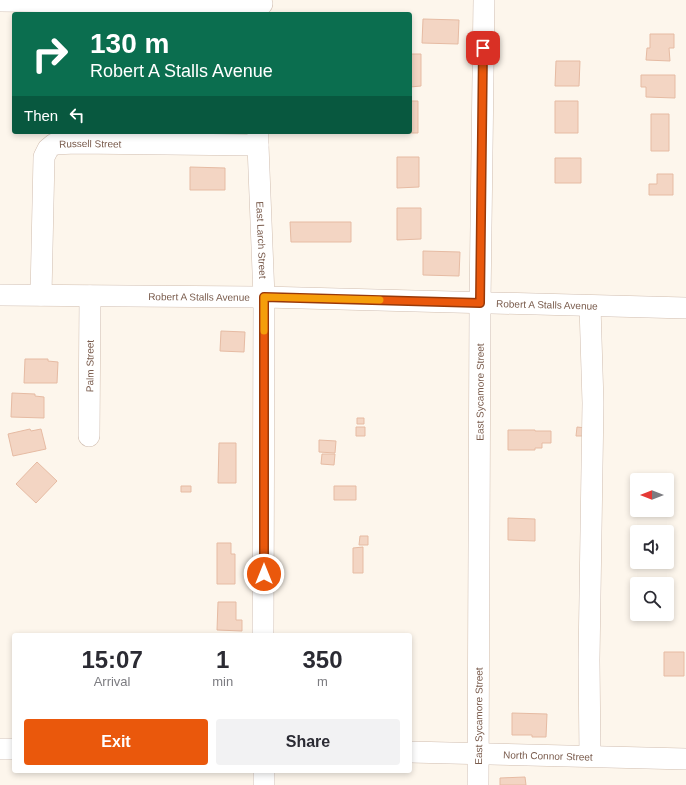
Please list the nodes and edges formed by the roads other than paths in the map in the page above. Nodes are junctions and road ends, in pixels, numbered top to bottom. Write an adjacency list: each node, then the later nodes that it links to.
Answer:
1 (484, 0): 9 (street, East Sycamore Street)
2 (0, 1): 3 (street)
3 (262, 6)
4 (258, 138): 6 (street, Russell Street); 8 (street, East Larch Street)
5 (0, 295): 6 (street, Robert A Stalls Avenue)
6 (41, 295): 7 (street, Robert A Stalls Avenue)
7 (90, 296): 8 (street, Robert A Stalls Avenue); 12 (street, Palm Street)
8 (264, 297): 9 (street, Robert A Stalls Avenue); 13 (street, East Larch Street)
9 (480, 303): 10 (street, Robert A Stalls Avenue); 17 (street, East Sycamore Street)
10 (590, 306): 11 (street, Robert A Stalls Avenue); 18 (street)
11 (686, 308)
12 (89, 436)
13 (264, 633)
14 (0, 749): 15 (street)
15 (12, 749)
16 (412, 752): 17 (street, North Connor Street)
17 (478, 753): 18 (street, North Connor Street); 22 (street, East Sycamore Street)
18 (590, 756): 19 (street, North Connor Street)
19 (686, 759)
20 (264, 773): 21 (street)
21 (264, 785)
22 (478, 785)

